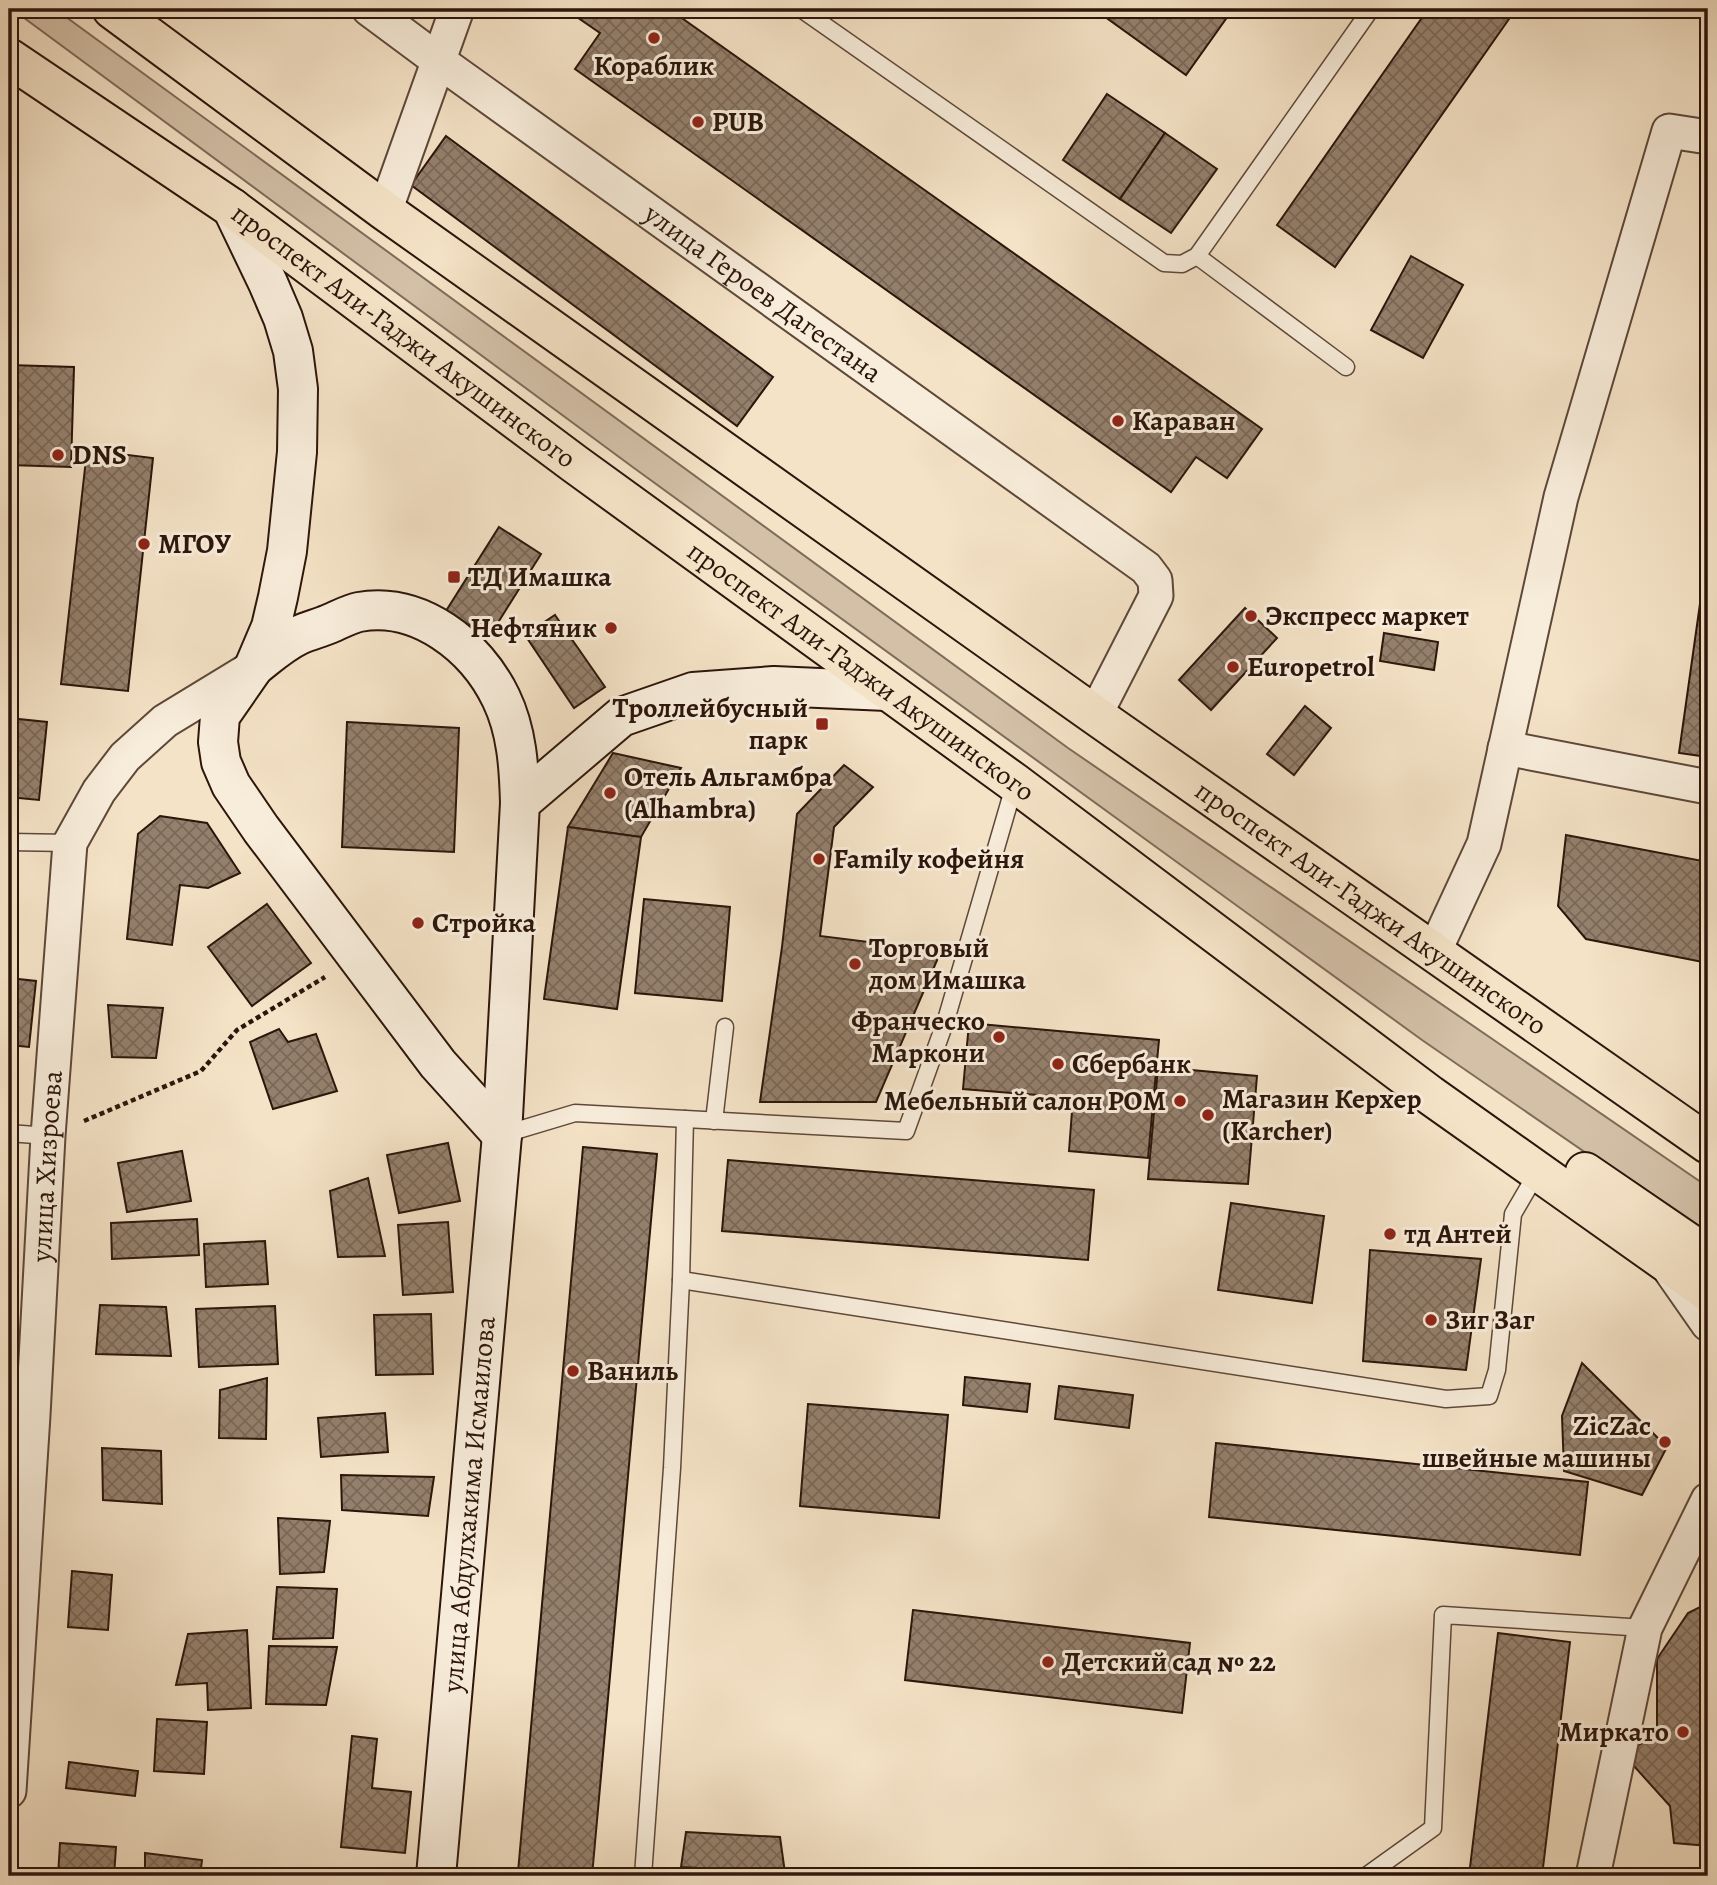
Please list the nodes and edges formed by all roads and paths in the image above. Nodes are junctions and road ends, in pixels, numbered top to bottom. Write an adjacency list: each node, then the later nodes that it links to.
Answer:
1 (112, 9): 10 (main road, проспект Али-Гаджи Акушинского)
2 (369, 9): 7 (street, улица Героев Дагестана)
3 (457, 9): 7 (street)
4 (802, 9): 11 (lane)
5 (1371, 9): 11 (lane)
6 (9, 58): 9 (main road, проспект Али-Гаджи Акушинского)
7 (439, 61): 10 (street); 15 (street, улица Героев Дагестана)
8 (1708, 137): 16 (street)
9 (232, 208): 13 (main road); 14 (main road, проспект Али-Гаджи Акушинского)
10 (385, 211): 15 (main road, проспект Али-Гаджи Акушинского)
11 (1197, 256): 12 (lane)
12 (1346, 367)
13 (254, 667): 19 (main road, улица Абдулхакима Исмаилова); 21 (street, улица Хизроева); 23 (main road)
14 (887, 691): 17 (main road, проспект Али-Гаджи Акушинского); 19 (main road)
15 (1095, 715): 22 (main road, проспект Али-Гаджи Акушинского)
16 (1505, 748): 18 (street); 22 (street)
17 (1015, 783): 26 (lane); 31 (main road, проспект Али-Гаджи Акушинского)
18 (1708, 787)
19 (520, 803): 28 (main road, улица Абдулхакима Исмаилова)
20 (9, 842): 21 (lane)
21 (70, 843): 29 (street, улица Хизроева)
22 (1434, 952): 30 (main road, проспект Али-Гаджи Акушинского)
23 (358, 958): 28 (main road); 29 (path)
24 (725, 1027): 26 (lane)
25 (685, 1119): 26 (lane); 28 (lane); 34 (lane)
26 (714, 1121)
27 (9, 1133): 29 (lane)
28 (502, 1135): 42 (main road, улица Абдулхакима Исмаилова)
29 (48, 1136): 37 (street, улица Хизроева)
30 (1708, 1144)
31 (1538, 1171): 32 (main road); 33 (main road, проспект Али-Гаджи Акушинского); 34 (lane)
32 (1708, 1256)
33 (1663, 1260): 35 (main road, проспект Али-Гаджи Акушинского); 36 (street)
34 (681, 1280): 43 (lane)
35 (1708, 1292)
36 (1708, 1324)
37 (21, 1414): 40 (street, улица Хизроева)
38 (1708, 1500): 39 (street)
39 (1645, 1628): 44 (lane); 45 (street)
40 (13, 1650): 41 (street, улица Хизроева)
41 (9, 1791)
42 (436, 1876)
43 (643, 1876)
44 (1366, 1876)
45 (1592, 1876)

